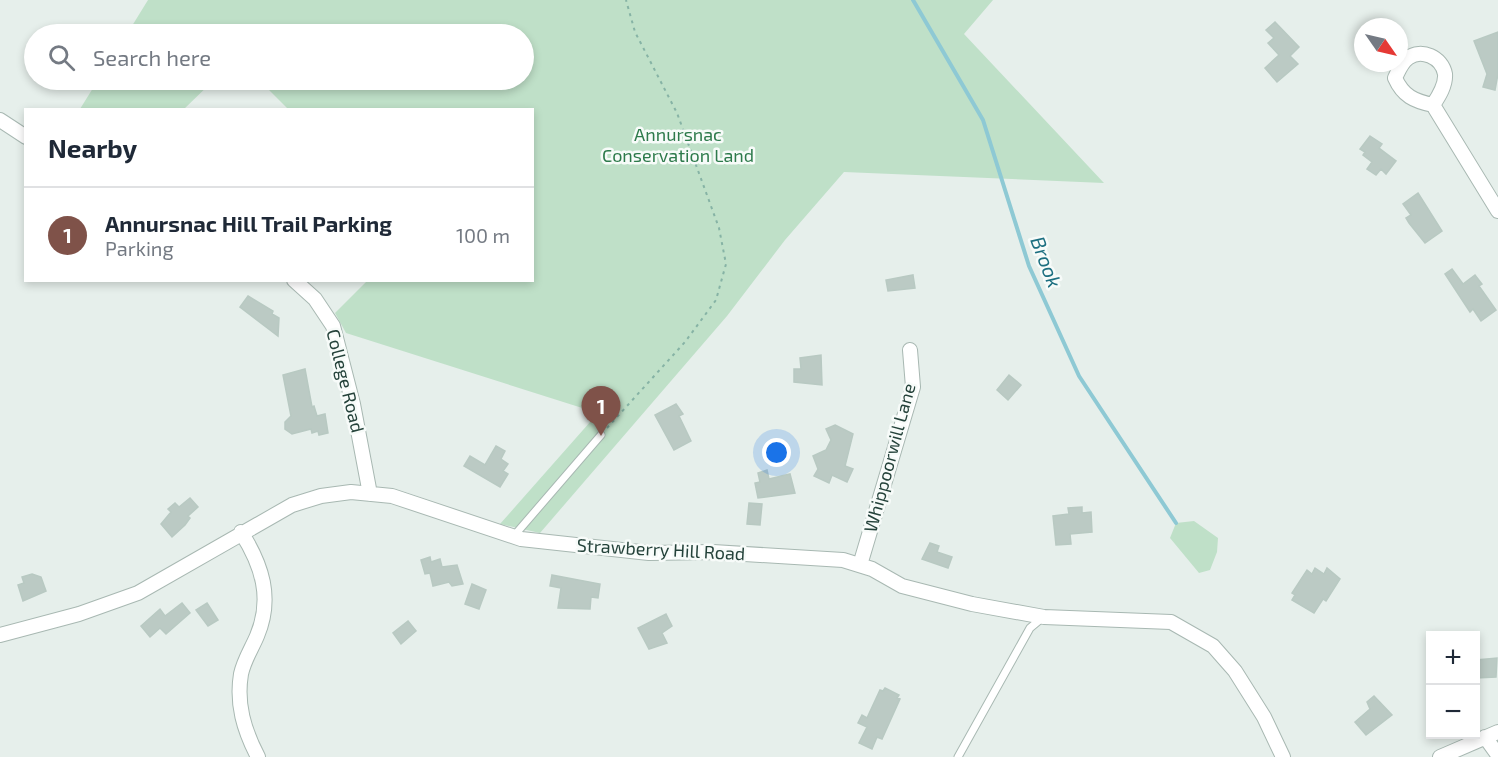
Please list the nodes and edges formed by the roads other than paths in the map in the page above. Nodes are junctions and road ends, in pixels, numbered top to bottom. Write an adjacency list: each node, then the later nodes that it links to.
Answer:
1 (1433, 105): 4 (street)
2 (0, 120): 3 (street)
3 (24, 136)
4 (1498, 211)
5 (296, 282): 8 (street, College Road)
6 (910, 350): 11 (street, Whippoorwill Lane)
7 (600, 435): 10 (lane)
8 (370, 494): 9 (street, Strawberry Hill Road); 10 (street, Strawberry Hill Road)
9 (242, 532): 13 (street, Strawberry Hill Road); 16 (street)
10 (513, 537): 11 (street, Strawberry Hill Road)
11 (860, 565): 12 (street, Strawberry Hill Road)
12 (1044, 617): 17 (lane); 18 (street, Strawberry Hill Road)
13 (0, 635)
14 (1491, 735): 15 (street); 19 (street)
15 (1498, 755)
16 (258, 757)
17 (958, 757)
18 (1283, 757)
19 (1440, 757)

